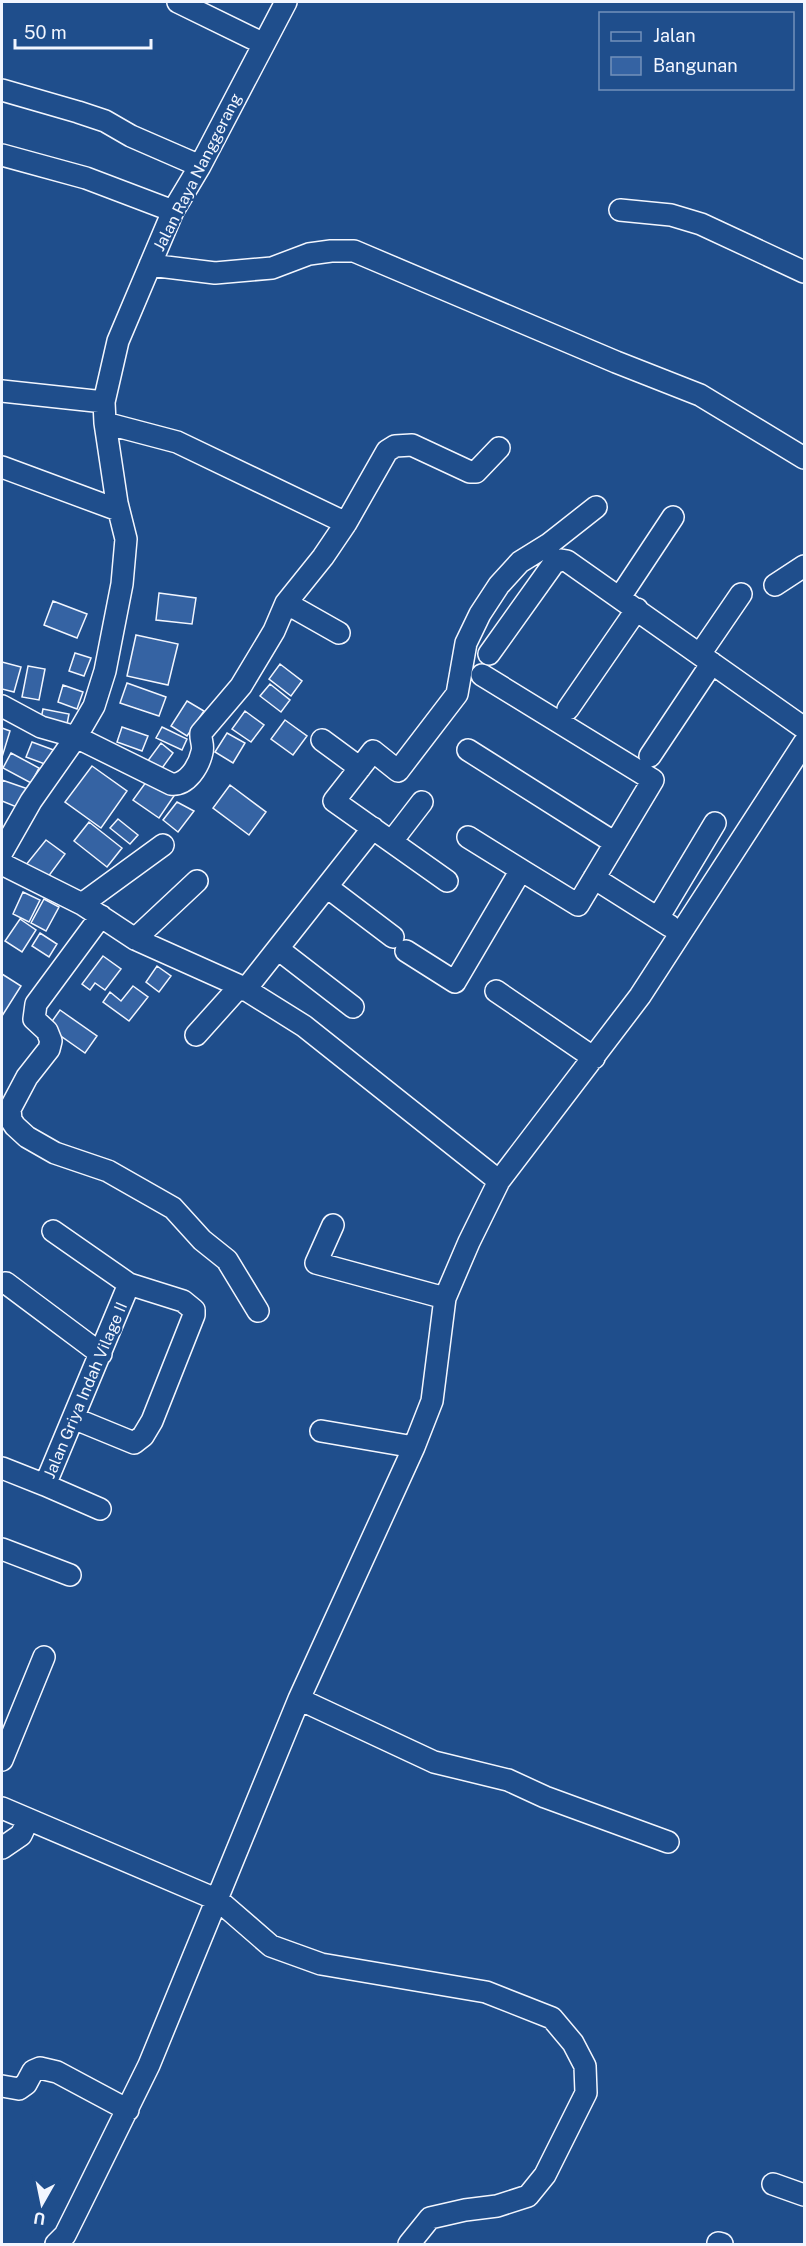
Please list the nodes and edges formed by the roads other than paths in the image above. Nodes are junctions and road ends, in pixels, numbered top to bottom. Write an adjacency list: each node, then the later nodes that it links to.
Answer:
1 (286, 2): 3 (street, Jalan Raya Nanggerang)
2 (183, 3): 3 (street)
3 (264, 44): 6 (street, Jalan Raya Nanggerang)
4 (2, 90): 6 (street)
5 (2, 155): 8 (street)
6 (200, 166): 8 (street, Jalan Raya Nanggerang)
7 (620, 210): 10 (street)
8 (173, 211): 9 (street, Jalan Raya Nanggerang)
9 (150, 265): 12 (street, Jalan Raya Nanggerang); 14 (street)
10 (804, 272)
11 (2, 391): 12 (street)
12 (105, 413): 17 (street, Jalan Raya Nanggerang); 19 (street)
13 (499, 448): 19 (street)
14 (804, 458)
15 (2, 467): 17 (street)
16 (596, 507): 38 (street)
17 (118, 510): 33 (street, Jalan Raya Nanggerang)
18 (673, 517): 23 (street)
19 (346, 523): 24 (street)
20 (804, 566): 21 (street)
21 (776, 585)
22 (741, 594): 28 (street)
23 (620, 597): 25 (street); 27 (street)
24 (286, 603): 26 (street); 33 (street)
25 (637, 609): 28 (street); 31 (street)
26 (339, 633)
27 (489, 654)
28 (706, 658): 32 (street); 37 (street)
29 (482, 675): 44 (street)
30 (2, 706): 33 (street)
31 (568, 709)
32 (804, 728)
33 (76, 737): 46 (street, Jalan Raya Nanggerang)
34 (322, 740): 38 (street)
35 (804, 743): 56 (street)
36 (468, 750): 44 (street)
37 (650, 756)
38 (360, 768): 41 (street)
39 (422, 802): 43 (street)
40 (715, 823): 55 (street)
41 (373, 828): 43 (street); 52 (street)
42 (468, 837): 48 (street)
43 (392, 841): 51 (street)
44 (615, 843): 49 (street)
45 (163, 845): 53 (street)
46 (2, 852)
47 (2, 864): 53 (street)
48 (521, 870): 49 (street); 52 (street)
49 (594, 878): 55 (street)
50 (197, 881): 57 (street)
51 (447, 881)
52 (327, 887): 58 (street)
53 (82, 904): 54 (street)
54 (101, 916): 57 (street); 70 (street)
55 (658, 918): 56 (street)
56 (680, 932): 63 (street)
57 (135, 939): 59 (street)
58 (278, 949): 59 (street); 61 (street)
59 (242, 988): 62 (street); 64 (street)
60 (496, 991): 63 (street)
61 (353, 1007)
62 (196, 1035)
63 (594, 1058): 64 (street)
64 (499, 1181): 69 (street)
65 (333, 1225): 69 (street)
66 (53, 1231): 68 (street)
67 (6, 1283): 71 (street)
68 (129, 1284): 71 (street, Jalan Griya Indah Vilage II); 72 (street)
69 (445, 1298): 74 (street)
70 (258, 1311)
71 (101, 1354): 72 (street, Jalan Griya Indah Vilage II)
72 (73, 1418): 76 (street, Jalan Griya Indah Vilage II)
73 (321, 1431): 74 (street)
74 (414, 1447): 81 (street)
75 (2, 1468): 76 (street, Jalan Griya Indah Vilage II)
76 (45, 1485): 77 (street)
77 (100, 1509)
78 (2, 1549): 79 (street)
79 (70, 1575)
80 (44, 1657): 82 (street)
81 (299, 1699): 85 (street); 87 (street)
82 (2, 1761)
83 (2, 1808): 84 (street)
84 (28, 1820): 86 (street); 87 (street)
85 (668, 1842)
86 (2, 1848)
87 (218, 1900): 89 (street); 93 (street)
88 (2, 2086): 89 (street)
89 (128, 2110): 92 (street)
90 (773, 2184): 91 (street)
91 (804, 2195)
92 (56, 2244)
93 (409, 2244)

